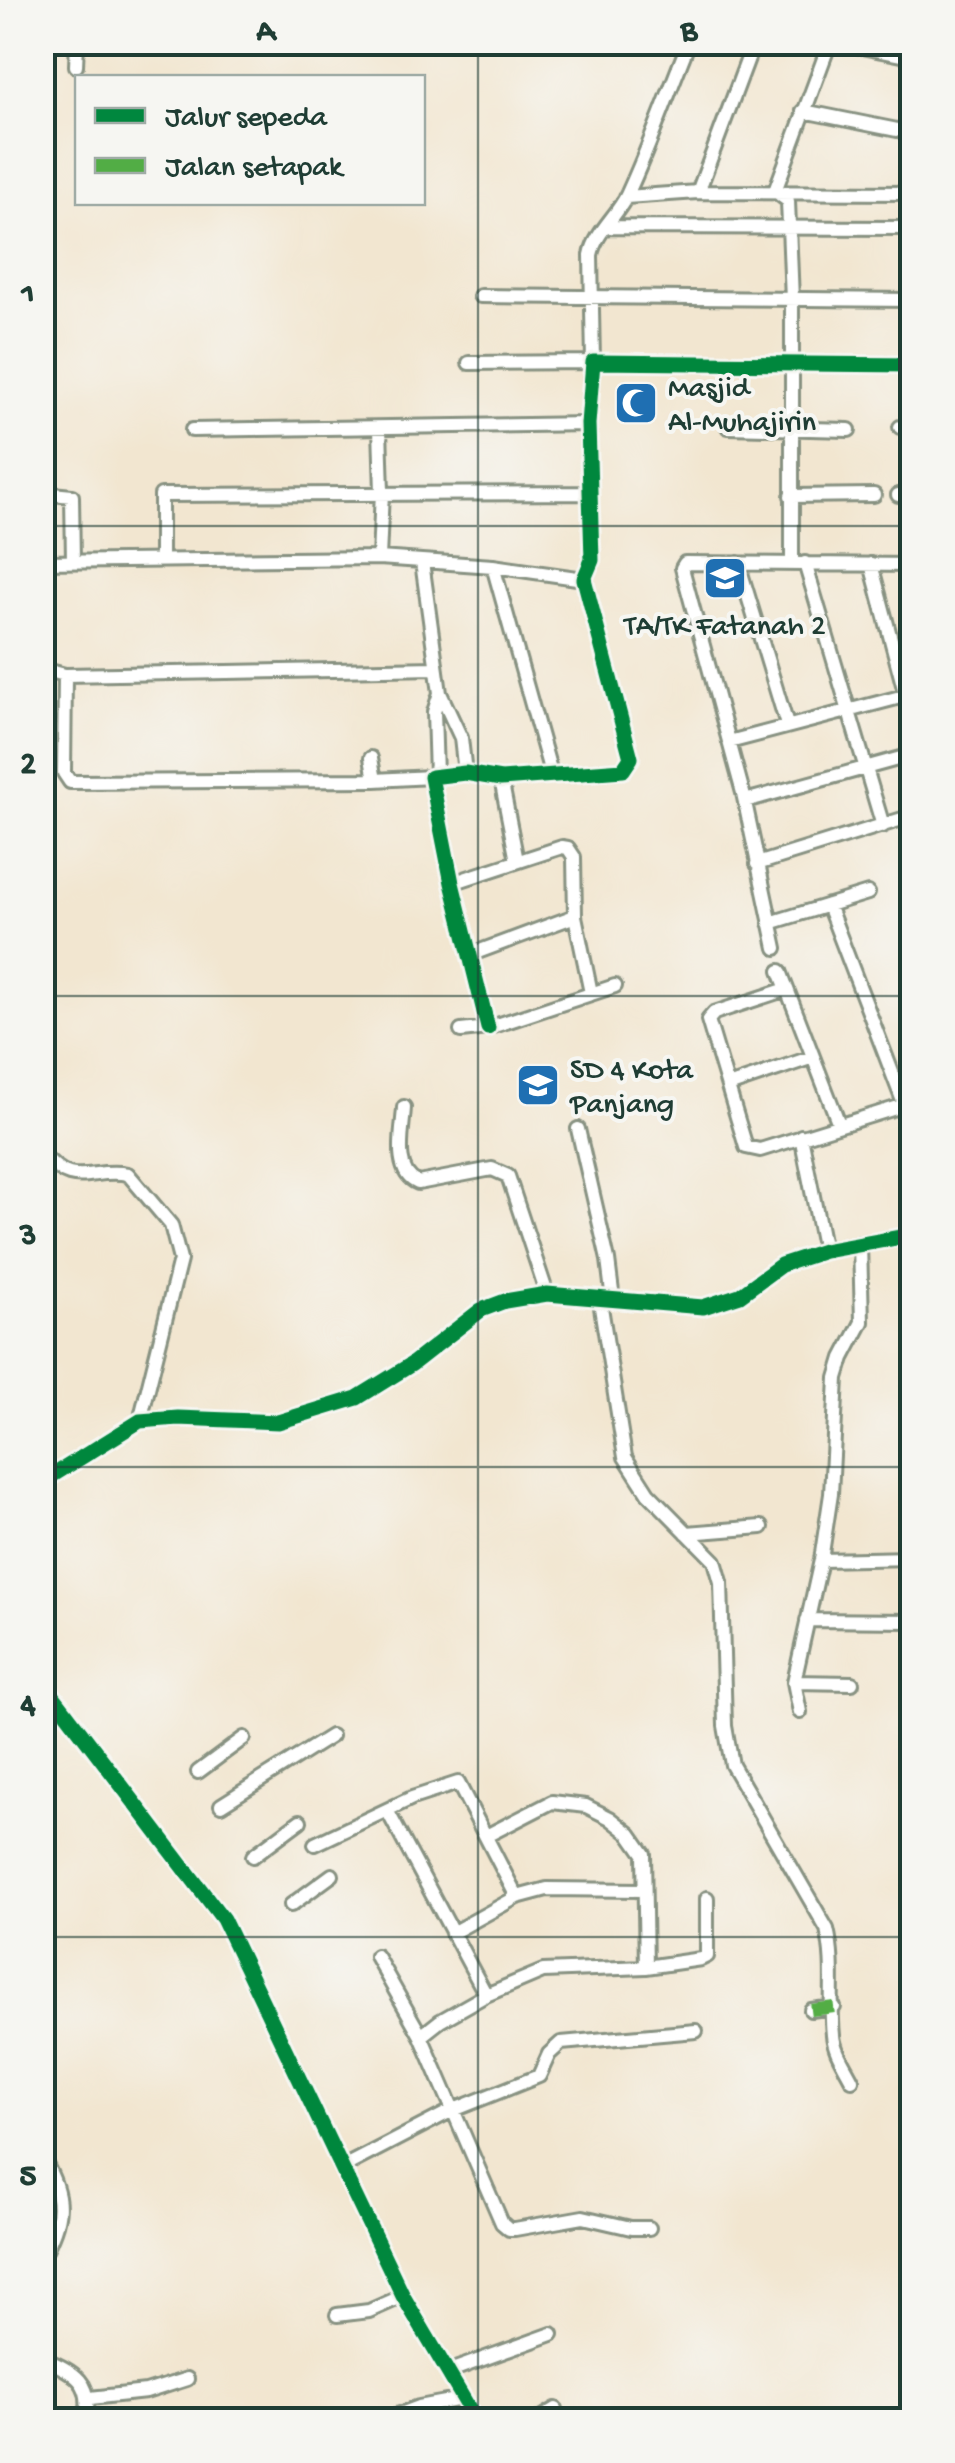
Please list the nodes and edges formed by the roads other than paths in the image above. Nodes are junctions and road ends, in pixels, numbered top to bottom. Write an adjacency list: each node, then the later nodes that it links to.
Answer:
1 (77, 42): 6 (street)
2 (689, 42): 12 (street)
3 (754, 42): 10 (street)
4 (833, 42): 5 (street); 7 (street)
5 (912, 57)
6 (76, 66)
7 (803, 112): 8 (street); 9 (street)
8 (912, 133)
9 (775, 191): 10 (street); 11 (street); 15 (street)
10 (698, 192): 12 (street)
11 (912, 192)
12 (626, 197): 13 (street)
13 (608, 227): 15 (street); 17 (street)
14 (912, 228): 15 (street)
15 (789, 230): 18 (street)
16 (480, 296): 17 (street)
17 (592, 296): 18 (street); 20 (street)
18 (792, 300): 19 (street); 22 (street)
19 (912, 300)
20 (593, 362): 21 (street); 22 (street); 24 (street)
21 (469, 363)
22 (790, 363): 23 (street); 27 (street)
23 (912, 365)
24 (588, 424): 26 (street); 32 (street)
25 (728, 427): 27 (street)
26 (380, 428): 28 (street); 30 (street)
27 (791, 428): 29 (street); 34 (street)
28 (192, 430)
29 (849, 430)
30 (382, 492): 32 (street); 35 (street); 36 (street)
31 (42, 493): 37 (street)
32 (590, 493): 46 (street)
33 (874, 495): 34 (street)
34 (791, 496): 41 (street)
35 (379, 558): 36 (street); 39 (street)
36 (162, 559): 37 (street)
37 (72, 561): 38 (street)
38 (42, 562)
39 (422, 562): 44 (street); 49 (street)
40 (738, 563): 41 (street); 54 (street); 55 (street)
41 (798, 563): 42 (street); 53 (street)
42 (871, 564): 43 (street); 52 (street)
43 (912, 565)
44 (493, 566): 46 (street); 60 (street)
45 (42, 578): 47 (street)
46 (584, 579): 60 (street)
47 (42, 645)
48 (42, 666): 50 (street)
49 (436, 668): 50 (street); 51 (street)
50 (65, 675): 63 (street)
51 (440, 693): 59 (street); 61 (street)
52 (910, 695): 53 (street)
53 (849, 710): 54 (street); 58 (street)
54 (787, 725): 55 (street)
55 (729, 742): 64 (street)
56 (912, 755): 58 (street)
57 (371, 758): 63 (street)
58 (866, 768): 64 (street); 66 (street)
59 (466, 773): 61 (street); 62 (street)
60 (551, 773): 62 (street)
61 (434, 776): 63 (street); 69 (street)
62 (502, 779): 67 (street)
63 (374, 780)
64 (744, 801): 68 (street)
65 (912, 816): 66 (street)
66 (884, 826): 68 (street)
67 (518, 860): 69 (street); 72 (street)
68 (757, 864): 73 (street)
69 (452, 883): 75 (street)
70 (868, 892): 71 (street)
71 (828, 905): 73 (street); 85 (street)
72 (575, 916): 75 (street); 79 (street)
73 (770, 923): 74 (street)
74 (776, 948)
75 (472, 954): 80 (street)
76 (780, 971): 78 (street)
77 (615, 986): 79 (street)
78 (787, 989): 82 (street); 83 (street)
79 (591, 993): 80 (street)
80 (488, 1028): 81 (street)
81 (462, 1031)
82 (813, 1056): 83 (street); 85 (street)
83 (728, 1086): 87 (street)
84 (404, 1108): 92 (street)
85 (839, 1124): 87 (street)
86 (578, 1129): 93 (street)
87 (801, 1136): 91 (street)
88 (42, 1152): 94 (street)
89 (912, 1235): 90 (street)
90 (860, 1243): 91 (street); 99 (street)
91 (824, 1251): 93 (street)
92 (547, 1294): 93 (street); 94 (street)
93 (606, 1300): 97 (street)
94 (140, 1421): 95 (street)
95 (42, 1482)
96 (762, 1527): 97 (street)
97 (687, 1533): 124 (street)
98 (912, 1558): 99 (street)
99 (821, 1560): 100 (street)
100 (807, 1620): 101 (street); 103 (street)
101 (912, 1620)
102 (42, 1681): 131 (street)
103 (794, 1682): 104 (street); 105 (street)
104 (852, 1683)
105 (800, 1712)
106 (331, 1736): 109 (street)
107 (244, 1738): 108 (street)
108 (198, 1772)
109 (221, 1804)
110 (388, 1812): 112 (street); 113 (street); 120 (street)
111 (300, 1821): 114 (street)
112 (486, 1836): 116 (street); 117 (street)
113 (314, 1844)
114 (253, 1856)
115 (332, 1875): 119 (street)
116 (643, 1890): 117 (street); 122 (street)
117 (516, 1897): 120 (street)
118 (707, 1898): 122 (street)
119 (290, 1905)
120 (452, 1932): 123 (street)
121 (376, 1956): 127 (street)
122 (646, 1967): 123 (street)
123 (486, 1995): 127 (street)
124 (834, 2007): 125 (street); 128 (street)
125 (811, 2010)
126 (696, 2031): 129 (street)
127 (421, 2036): 129 (street)
128 (852, 2080)
129 (451, 2110): 131 (street); 132 (street)
130 (42, 2157): 133 (street)
131 (343, 2167): 134 (street)
132 (649, 2228)
133 (42, 2258)
134 (402, 2296): 135 (street); 138 (street)
135 (338, 2315)
136 (552, 2334): 138 (street)
137 (42, 2358): 140 (street)
138 (447, 2372): 141 (street)
139 (187, 2379): 140 (street)
140 (90, 2398): 143 (street)
141 (462, 2399): 144 (street); 145 (street)
142 (556, 2410): 146 (street)
143 (85, 2420)
144 (384, 2420)
145 (476, 2420)
146 (538, 2420)

